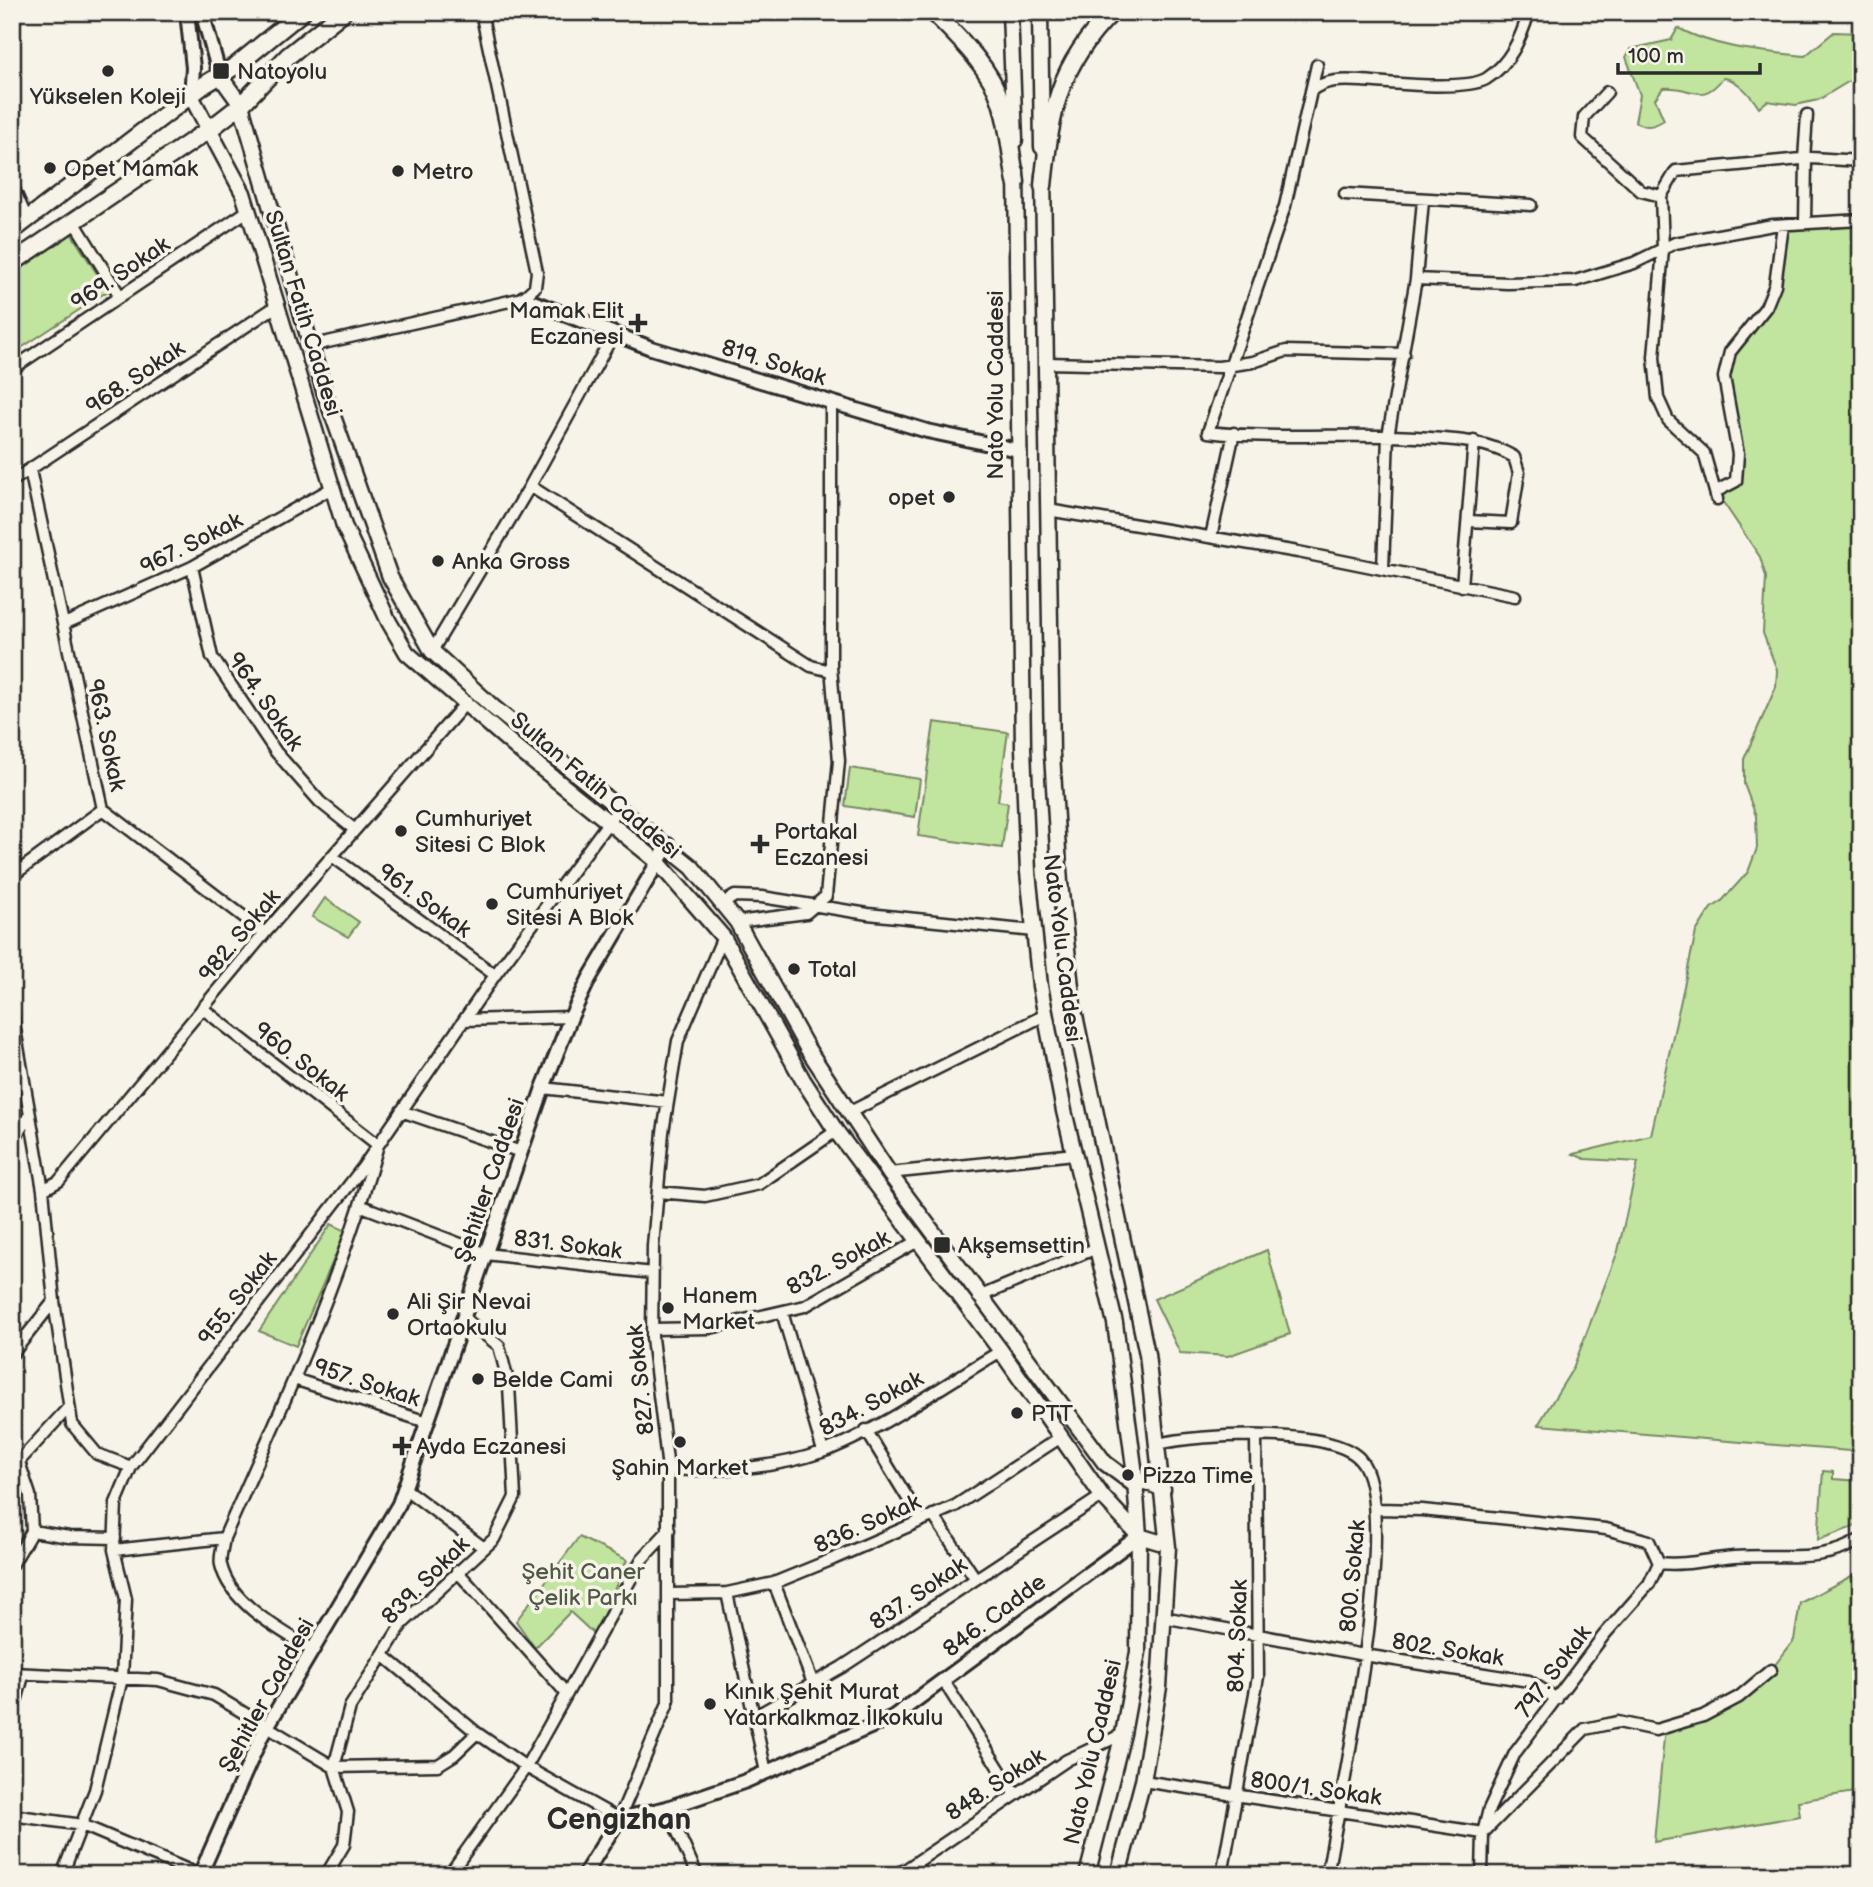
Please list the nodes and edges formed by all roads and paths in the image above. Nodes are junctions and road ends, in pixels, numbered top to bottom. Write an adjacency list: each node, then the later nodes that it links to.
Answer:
1 (187, 12): 15 (street)
2 (202, 12): 12 (street, Sultan Fatih Caddesi)
3 (302, 12): 12 (main road)
4 (343, 12): 16 (main road)
5 (481, 12): 39 (street)
6 (933, 12): 21 (main road)
7 (1010, 12): 21 (main road, Nato Yolu Caddesi)
8 (1040, 12): 23 (main road, Nato Yolu Caddesi)
9 (1112, 12): 23 (main road)
10 (1529, 12): 13 (street)
11 (1317, 65): 13 (street)
12 (220, 76): 15 (main road); 16 (main road, Sultan Fatih Caddesi)
13 (1311, 92): 45 (street)
14 (1607, 93): 25 (street)
15 (191, 96): 18 (main road, Sultan Fatih Caddesi); 30 (main road)
16 (241, 105): 18 (main road); 42 (main road, Sultan Fatih Caddesi)
17 (1807, 115): 19 (street)
18 (210, 129): 28 (main road, Sultan Fatih Caddesi); 31 (main road)
19 (1805, 159): 20 (street); 25 (street); 32 (street)
20 (1861, 161)
21 (1016, 182): 51 (main road, Nato Yolu Caddesi)
22 (12, 185): 30 (street)
23 (1043, 186): 44 (main road, Nato Yolu Caddesi)
24 (1345, 194): 26 (street)
25 (1661, 196): 35 (street)
26 (1423, 200): 27 (street); 37 (street)
27 (1531, 205)
28 (248, 209): 38 (street, 969. Sokak); 40 (main road, Sultan Fatih Caddesi)
29 (1860, 217): 32 (street)
30 (27, 219): 34 (main road)
31 (73, 220): 36 (main road); 38 (street)
32 (1805, 223): 33 (street)
33 (1783, 225): 35 (street); 35 (street)
34 (12, 231)
35 (1663, 249): 37 (street)
36 (12, 263)
37 (1416, 279): 43 (street)
38 (120, 296): 46 (street, 969. Sokak)
39 (523, 298): 41 (street, 819. Sokak); 42 (street)
40 (278, 304): 52 (street, 968. Sokak); 55 (main road, Sultan Fatih Caddesi)
41 (614, 335): 47 (street, 819. Sokak); 54 (street)
42 (310, 346): 64 (main road, Sultan Fatih Caddesi)
43 (1404, 354): 45 (street); 49 (street)
44 (1046, 363): 45 (street); 56 (main road, Nato Yolu Caddesi)
45 (1229, 367): 48 (street)
46 (12, 369)
47 (831, 401): 51 (street, 819. Sokak); 65 (street)
48 (1234, 433): 49 (street); 58 (street)
49 (1388, 436): 50 (street); 60 (street)
50 (1474, 441): 57 (street); 57 (street)
51 (1018, 450): 78 (main road, Nato Yolu Caddesi)
52 (30, 470): 53 (street, 968. Sokak); 63 (street, 963. Sokak)
53 (12, 481)
54 (530, 486): 64 (street); 65 (street)
55 (332, 488): 59 (street, 967. Sokak); 66 (main road, Sultan Fatih Caddesi)
56 (1048, 510): 58 (street); 119 (main road, Nato Yolu Caddesi)
57 (1468, 521): 61 (street)
58 (1212, 537): 60 (street)
59 (192, 568): 63 (street, 967. Sokak); 70 (street, 964. Sokak)
60 (1383, 569): 61 (street)
61 (1462, 586): 62 (street)
62 (1515, 596)
63 (64, 624): 68 (street, 963. Sokak)
64 (432, 651): 67 (main road, Sultan Fatih Caddesi)
65 (831, 671): 76 (street)
66 (464, 705): 69 (main road, Sultan Fatih Caddesi); 70 (street, 982. Sokak)
67 (619, 808): 69 (street, 955. Sokak); 71 (main road, Sultan Fatih Caddesi)
68 (103, 809): 74 (street); 79 (street, 963. Sokak)
69 (608, 821): 73 (main road, Sultan Fatih Caddesi); 81 (street, 955. Sokak)
70 (355, 830): 72 (street, 982. Sokak)
71 (668, 845): 73 (street, Şehitler Caddesi); 75 (main road, Sultan Fatih Caddesi)
72 (332, 856): 79 (street, 982. Sokak); 81 (street, 961. Sokak)
73 (657, 861): 80 (main road, Sultan Fatih Caddesi); 85 (street, Şehitler Caddesi)
74 (12, 876)
75 (722, 904): 76 (street); 77 (main road, Sultan Fatih Caddesi)
76 (818, 905): 77 (street); 78 (street)
77 (737, 922): 90 (main road, Sultan Fatih Caddesi)
78 (1034, 931): 84 (main road, Nato Yolu Caddesi)
79 (265, 933): 82 (street, 982. Sokak)
80 (723, 937): 88 (street, 827. Sokak); 92 (main road, Sultan Fatih Caddesi)
81 (495, 975): 86 (street, 955. Sokak)
82 (202, 1008): 94 (street, 960. Sokak); 98 (street, 982. Sokak)
83 (12, 1012): 91 (street)
84 (1045, 1015): 90 (street); 96 (main road, Nato Yolu Caddesi)
85 (571, 1017): 86 (street); 87 (street, Şehitler Caddesi)
86 (464, 1020): 89 (street, 955. Sokak)
87 (543, 1088): 88 (street); 95 (street, Şehitler Caddesi)
88 (668, 1102): 99 (street, 827. Sokak)
89 (401, 1111): 94 (street, 955. Sokak); 95 (street)
90 (848, 1113): 97 (main road, Sultan Fatih Caddesi)
91 (28, 1116): 93 (street); 98 (street)
92 (836, 1130): 99 (street); 101 (main road, Sultan Fatih Caddesi)
93 (12, 1143)
94 (378, 1145): 100 (street); 122 (street, 955. Sokak)
95 (521, 1152): 103 (street, Şehitler Caddesi)
96 (1075, 1154): 97 (street); 102 (main road, Nato Yolu Caddesi)
97 (889, 1173): 105 (main road, Sultan Fatih Caddesi)
98 (43, 1190): 106 (street)
99 (657, 1192): 104 (street, 827. Sokak)
100 (362, 1206): 103 (street, 831. Sokak); 113 (street)
101 (916, 1242): 107 (main road, Sultan Fatih Caddesi); 108 (street, 832. Sokak)
102 (1097, 1248): 105 (street); 124 (main road, Nato Yolu Caddesi)
103 (486, 1254): 104 (street, 831. Sokak); 109 (street, Şehitler Caddesi)
104 (652, 1273): 110 (street, 827. Sokak)
105 (981, 1296): 107 (street); 124 (main road, Sultan Fatih Caddesi)
106 (54, 1301): 112 (street); 114 (street)
107 (963, 1303): 111 (main road, Sultan Fatih Caddesi)
108 (782, 1312): 110 (street, 832. Sokak); 120 (street)
109 (464, 1318): 115 (street, Şehitler Caddesi); 138 (street, 839. Sokak)
110 (652, 1329): 123 (street, 827. Sokak)
111 (1001, 1352): 116 (street, 834. Sokak); 117 (main road, Sultan Fatih Caddesi)
112 (12, 1354)
113 (294, 1379): 115 (street, 957. Sokak); 135 (street)
114 (68, 1408): 121 (street); 122 (street)
115 (428, 1422): 125 (street, Şehitler Caddesi)
116 (866, 1430): 120 (street, 834. Sokak); 130 (street)
117 (1061, 1437): 127 (main road, Sultan Fatih Caddesi); 129 (street, 836. Sokak)
118 (1256, 1437): 119 (street); 128 (street); 148 (street, 804. Sokak)
119 (1158, 1444): 126 (main road, Nato Yolu Caddesi)
120 (823, 1451): 123 (street, 834. Sokak)
121 (15, 1465): 132 (street)
122 (131, 1467): 134 (street, 955. Sokak)
123 (668, 1469): 131 (street, 827. Sokak)
124 (1136, 1486): 126 (main road); 133 (main road, Nato Yolu Caddesi)
125 (404, 1488): 138 (street); 149 (street, Şehitler Caddesi)
126 (1164, 1489): 136 (main road, Nato Yolu Caddesi)
127 (1102, 1496): 133 (main road, Sultan Fatih Caddesi); 143 (street, 837. Sokak)
128 (1377, 1509): 140 (street, 800. Sokak); 151 (street, 800. Sokak)
129 (933, 1515): 130 (street, 836. Sokak); 143 (street)
130 (920, 1520): 144 (street, 836. Sokak)
131 (669, 1530): 146 (street, 827. Sokak); 158 (street)
132 (32, 1531): 134 (street); 141 (street)
133 (1139, 1536): 136 (main road); 156 (street, 846. Cadde); 164 (main road, Nato Yolu Caddesi)
134 (115, 1538): 139 (street, 955. Sokak)
135 (224, 1538): 139 (street); 149 (street)
136 (1167, 1538): 147 (main road, Nato Yolu Caddesi)
137 (1861, 1539): 140 (street)
138 (484, 1548): 142 (street, 839. Sokak)
139 (114, 1550): 155 (street, 955. Sokak)
140 (1659, 1563): 159 (street, 797. Sokak)
141 (12, 1564)
142 (457, 1571): 150 (street, 839. Sokak); 158 (street)
143 (975, 1578): 157 (street, 837. Sokak)
144 (774, 1583): 145 (street, 836. Sokak); 157 (street)
145 (727, 1593): 146 (street, 836. Sokak); 161 (street)
146 (670, 1594): 174 (street, 827. Sokak)
147 (1163, 1617): 148 (street, 802. Sokak); 168 (main road, Nato Yolu Caddesi)
148 (1260, 1636): 151 (street, 802. Sokak); 170 (street, 804. Sokak)
149 (313, 1650): 162 (street, Şehitler Caddesi)
150 (383, 1655): 163 (street); 165 (street, 839. Sokak)
151 (1364, 1655): 159 (street, 802. Sokak); 172 (street, 800. Sokak)
152 (1771, 1670): 176 (street)
153 (12, 1673): 154 (street)
154 (23, 1676): 155 (street); 160 (street)
155 (122, 1678): 162 (street); 175 (street, 955. Sokak)
156 (943, 1679): 167 (street, 846. Cadde); 169 (street)
157 (813, 1683): 161 (street, 837. Sokak)
158 (567, 1694): 166 (street)
159 (1557, 1699): 176 (street, 797. Sokak)
160 (12, 1716)
161 (752, 1718): 167 (street)
162 (268, 1725): 165 (street); 179 (street, Şehitler Caddesi)
163 (477, 1733): 165 (street); 166 (street)
164 (1123, 1734): 169 (street, 848. Sokak); 185 (main road, Nato Yolu Caddesi)
165 (334, 1767): 180 (street)
166 (526, 1767): 174 (street); 181 (street)
167 (766, 1772): 171 (street, 846. Cadde)
168 (1143, 1782): 170 (street, 800/1. Sokak); 186 (main road, Nato Yolu Caddesi)
169 (1016, 1794): 177 (street, 848. Sokak)
170 (1238, 1796): 172 (street, 800/1. Sokak); 187 (street, 804. Sokak)
171 (667, 1808): 174 (street, 846. Cadde); 183 (street)
172 (1337, 1810): 176 (street, 800/1. Sokak); 188 (street, 800. Sokak)
173 (12, 1815): 175 (street)
174 (619, 1819): 182 (street)
175 (82, 1825): 178 (street, 955. Sokak); 179 (street)
176 (1483, 1833): 189 (street, 797. Sokak)
177 (907, 1872): 184 (street, 848. Sokak)
178 (62, 1875)
179 (200, 1875)
180 (326, 1875)
181 (449, 1875)
182 (584, 1875)
183 (696, 1875)
184 (892, 1875)
185 (1087, 1875)
186 (1118, 1875)
187 (1222, 1875)
188 (1327, 1875)
189 (1482, 1875)

